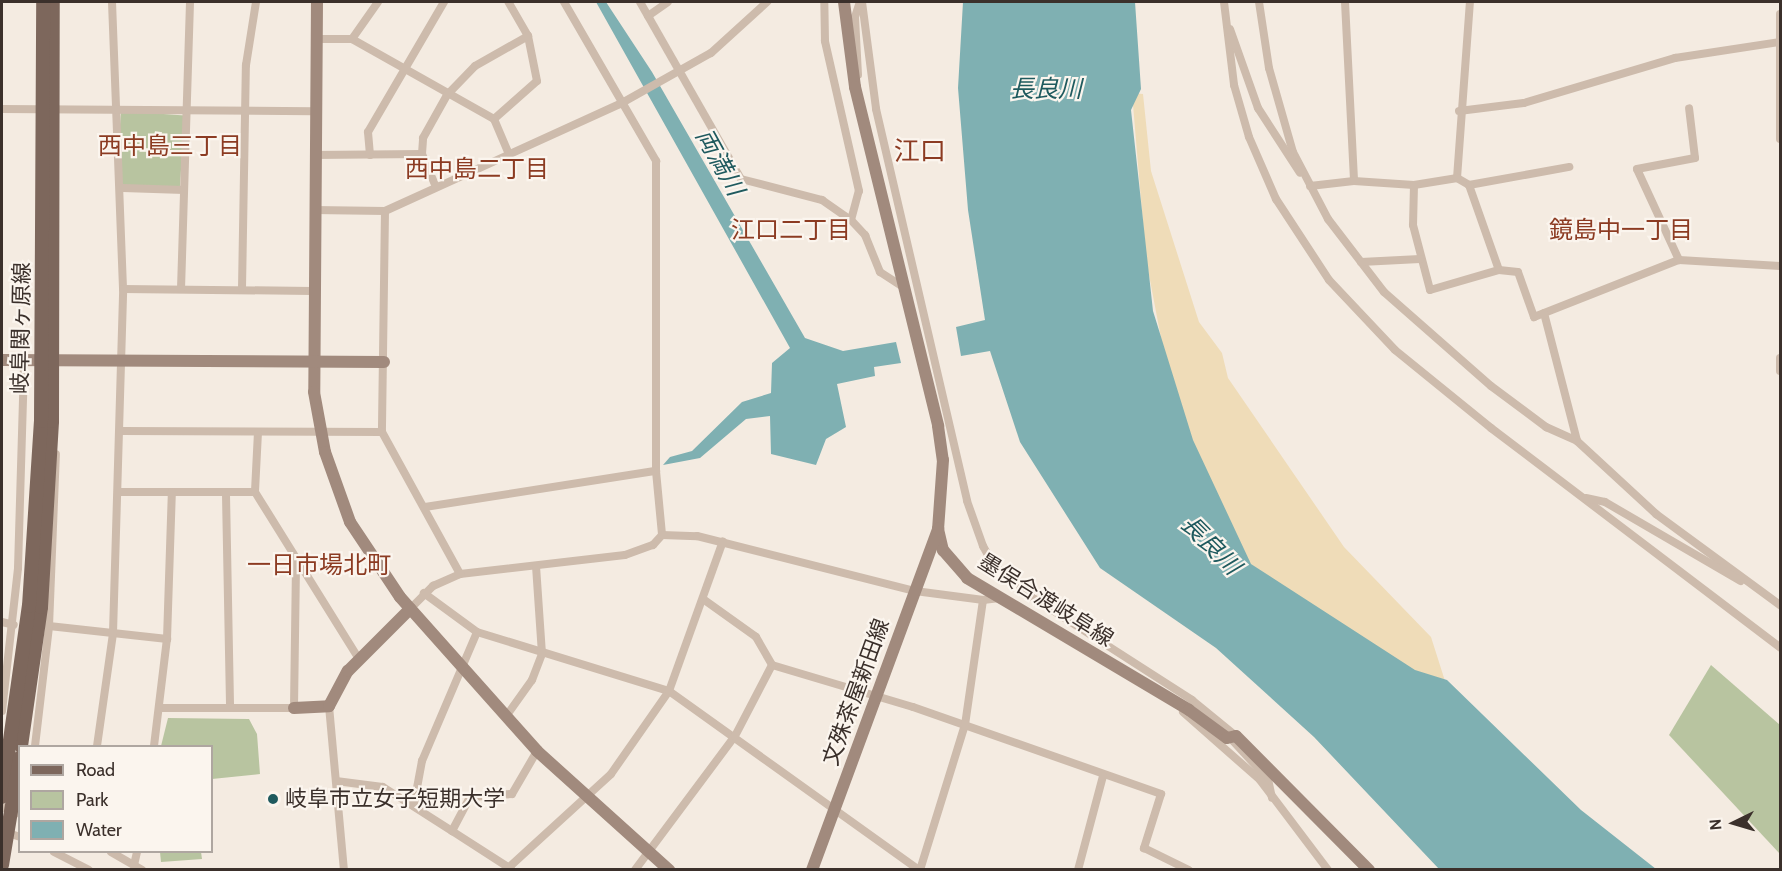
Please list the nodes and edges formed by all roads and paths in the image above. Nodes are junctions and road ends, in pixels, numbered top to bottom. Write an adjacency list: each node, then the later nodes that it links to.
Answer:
1 (43, 2): 32 (main road, 岐阜関ヶ原線)
2 (53, 2): 32 (main road, 岐阜関ヶ原線)
3 (112, 2): 39 (street)
4 (190, 2): 35 (street)
5 (256, 2): 36 (street)
6 (317, 2): 24 (street)
7 (378, 2): 25 (street)
8 (444, 2): 27 (street)
9 (508, 2): 23 (street)
10 (564, 2): 31 (street)
11 (640, 2): 22 (street)
12 (668, 2): 22 (street)
13 (767, 2): 28 (street)
14 (824, 2): 57 (street)
15 (844, 2): 29 (street, 墨俣合渡岐阜線)
16 (861, 2): 29 (street); 126 (street)
17 (1259, 2): 49 (street)
18 (1345, 2): 48 (street)
19 (1470, 2): 38 (street)
20 (1224, 4): 49 (street); 87 (street)
21 (1780, 14): 26 (street)
22 (648, 16): 28 (street)
23 (528, 36): 30 (street); 40 (street)
24 (317, 39): 25 (street); 37 (street)
25 (352, 39): 27 (street)
26 (1779, 42): 38 (street); 41 (street)
27 (406, 68): 30 (street); 45 (street)
28 (680, 71): 31 (street); 57 (street)
29 (855, 87): 63 (street, 墨俣合渡岐阜線)
30 (447, 95): 40 (street); 42 (street)
31 (622, 103): 43 (street); 82 (street)
32 (48, 108): 34 (street); 39 (street); 72 (main road, 岐阜関ヶ原線)
33 (1689, 108): 59 (street)
34 (2, 109)
35 (189, 110): 36 (street); 39 (street); 54 (street)
36 (245, 111): 37 (street); 64 (street)
37 (314, 111): 44 (street)
38 (1459, 111): 47 (street)
39 (115, 112): 53 (street)
40 (494, 119): 43 (street)
41 (1780, 139)
42 (422, 154): 45 (street); 52 (street)
43 (509, 154): 52 (street)
44 (314, 155): 45 (street); 55 (street)
45 (370, 156)
46 (1569, 167): 50 (street)
47 (1457, 178): 50 (street); 51 (street)
48 (1354, 181): 49 (street); 51 (street)
49 (1308, 183): 60 (street)
50 (1469, 184): 62 (street)
51 (1414, 185): 58 (street)
52 (436, 187): 56 (street)
53 (123, 188): 54 (street); 66 (street)
54 (184, 190): 65 (street)
55 (314, 210): 56 (street); 67 (street)
56 (385, 211): 75 (street)
57 (850, 220): 63 (street)
58 (1420, 259): 60 (street); 62 (street)
59 (1679, 260): 61 (street); 68 (street)
60 (1360, 262): 81 (street)
61 (1780, 266)
62 (1499, 270): 68 (street)
63 (903, 287): 89 (street, 墨俣合渡岐阜線)
64 (242, 288): 65 (street); 67 (street)
65 (181, 289): 66 (street)
66 (123, 290): 69 (street)
67 (312, 291): 70 (street)
68 (1544, 313): 81 (street)
69 (123, 357): 70 (street); 72 (street); 77 (street)
70 (312, 358): 75 (street); 78 (street)
71 (1780, 358): 76 (street)
72 (50, 359): 74 (street); 102 (main road, 岐阜関ヶ原線); 106 (street)
73 (2, 360): 74 (street)
74 (24, 362): 105 (street)
75 (384, 362): 80 (street)
76 (1780, 371)
77 (121, 431): 79 (street); 83 (street)
78 (320, 431): 79 (street); 80 (street); 103 (street)
79 (258, 432): 85 (street)
80 (382, 432): 88 (street)
81 (1577, 441): 97 (street)
82 (656, 471): 88 (street); 90 (street)
83 (118, 492): 84 (street); 108 (street)
84 (172, 492): 86 (street); 109 (street)
85 (255, 492): 86 (street); 92 (street)
86 (226, 495): 120 (street)
87 (1583, 498): 97 (street); 110 (street)
88 (425, 507): 94 (street)
89 (938, 529): 95 (street, 文殊茶屋新田線); 98 (street, 墨俣合渡岐阜線)
90 (662, 535): 91 (street); 93 (street)
91 (723, 542): 95 (street); 99 (street)
92 (296, 560): 112 (street); 121 (street)
93 (536, 566): 94 (street); 111 (street)
94 (460, 574): 96 (street)
95 (915, 591): 100 (street); 116 (street, 文殊茶屋新田線)
96 (424, 593): 103 (street); 107 (street)
97 (1765, 594): 101 (street)
98 (1000, 598): 100 (street); 117 (street, 墨俣合渡岐阜線)
99 (703, 600): 113 (street); 115 (street)
100 (983, 600): 124 (street)
101 (1780, 605)
102 (35, 607): 127 (main road, 岐阜関ヶ原線); 135 (main road, 岐阜関ヶ原線)
103 (410, 609): 112 (street); 114 (street)
104 (2, 622): 105 (street)
105 (14, 625): 122 (street)
106 (49, 626): 108 (street); 128 (street)
107 (477, 632): 111 (street); 114 (street)
108 (113, 633): 109 (street); 129 (street)
109 (167, 639): 119 (street)
110 (1780, 647)
111 (542, 654): 115 (street); 123 (street)
112 (359, 659): 118 (street)
113 (772, 665): 116 (street); 125 (street)
114 (464, 668): 123 (street); 138 (street)
115 (669, 691): 125 (street); 136 (street)
116 (875, 698): 124 (street); 140 (street, 文殊茶屋新田線)
117 (1175, 705): 126 (street, 墨俣合渡岐阜線); 137 (street)
118 (329, 706): 121 (street); 134 (street)
119 (159, 708): 120 (street); 130 (street)
120 (230, 708): 121 (street)
121 (294, 708)
122 (2, 711)
123 (507, 715): 131 (street)
124 (965, 725): 133 (street); 157 (street)
125 (735, 735): 140 (street); 147 (street)
126 (1236, 736): 137 (street); 160 (street, 墨俣合渡岐阜線)
127 (21, 745)
128 (35, 745)
129 (97, 745)
130 (154, 745)
131 (537, 751): 136 (street); 143 (street)
132 (18, 770): 148 (main road, bridge)
133 (1103, 776): 158 (street); 159 (street)
134 (336, 781): 138 (street); 153 (street)
135 (2, 797)
136 (587, 798): 147 (street); 151 (street)
137 (1272, 798): 150 (street)
138 (414, 804): 143 (street)
139 (2, 807): 141 (street)
140 (836, 808): 156 (street, 文殊茶屋新田線); 157 (street)
141 (18, 813)
142 (2, 831): 144 (street)
143 (452, 831): 151 (street)
144 (18, 836)
145 (56, 853): 152 (street)
146 (113, 853): 149 (street)
147 (648, 854): 154 (street); 155 (street)
148 (2, 865)
149 (138, 867)
150 (1324, 868)
151 (509, 869)
152 (89, 870)
153 (344, 870)
154 (635, 870)
155 (669, 870)
156 (812, 870)
157 (920, 870)
158 (1078, 870)
159 (1189, 870)
160 (1369, 870)

